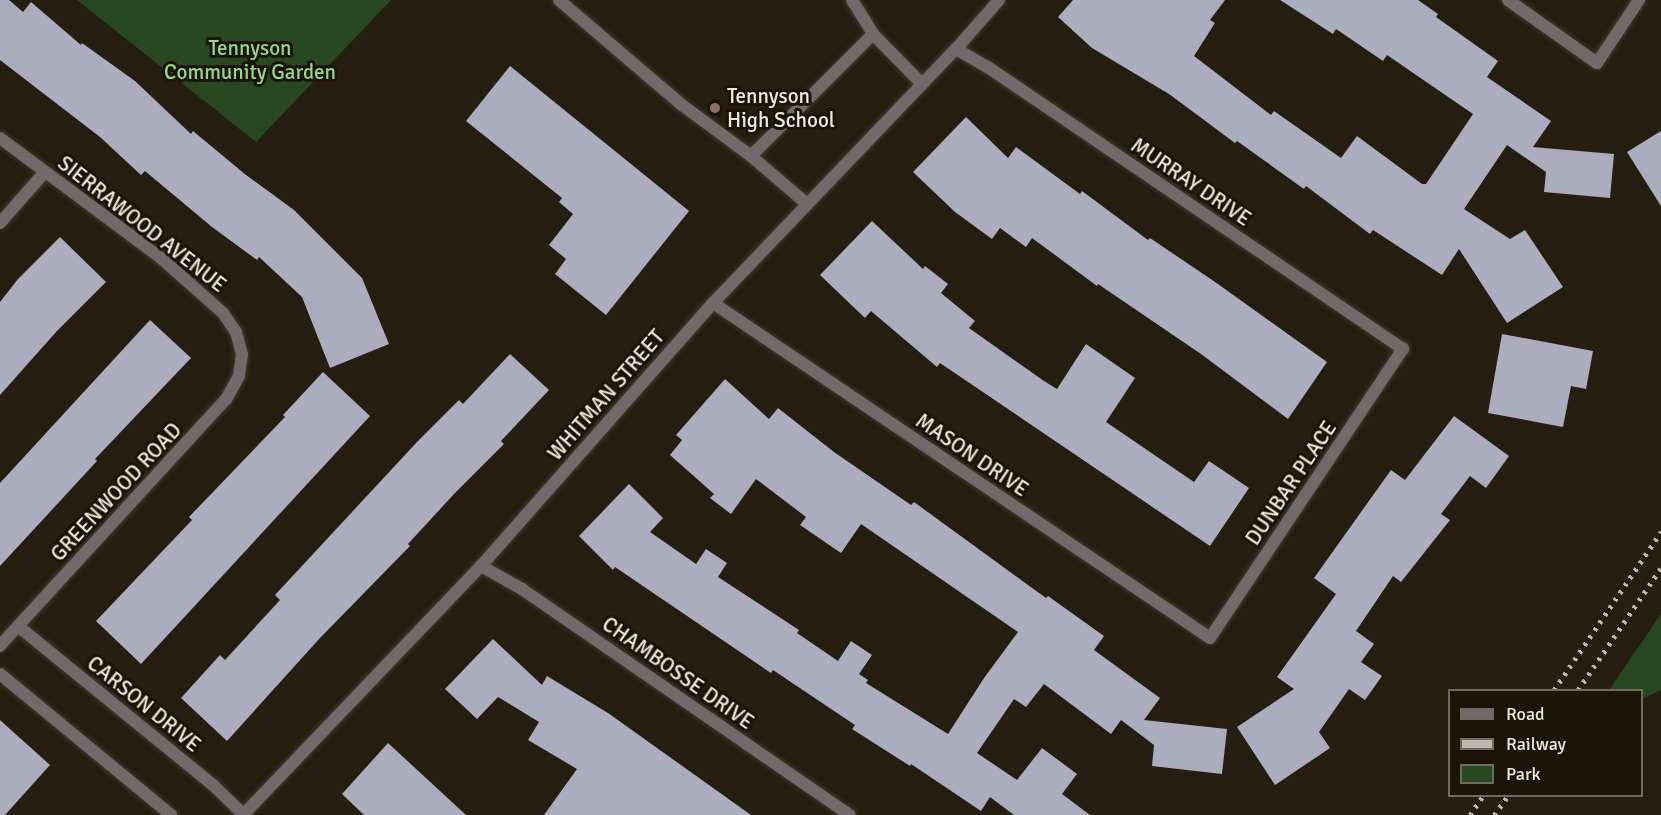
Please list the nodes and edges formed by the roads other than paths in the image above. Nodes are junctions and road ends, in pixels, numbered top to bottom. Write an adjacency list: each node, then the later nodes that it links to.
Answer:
1 (559, 0): 10 (street)
2 (852, 0): 6 (street)
3 (999, 0): 7 (street, WHITMAN STREET)
4 (1508, 0): 5 (street)
5 (1639, 0)
6 (873, 34): 8 (street); 10 (street)
7 (956, 49): 8 (street, WHITMAN STREET); 15 (street, MURRAY DRIVE)
8 (922, 84): 12 (street, WHITMAN STREET)
9 (0, 138): 11 (street, SIERRAWOOD AVENUE)
10 (751, 156): 12 (street)
11 (44, 173): 13 (street); 16 (street, SIERRAWOOD AVENUE)
12 (807, 204): 14 (street, WHITMAN STREET)
13 (0, 223)
14 (713, 303): 17 (street, WHITMAN STREET); 19 (street, MASON DRIVE)
15 (1403, 349): 19 (street, DUNBAR PLACE)
16 (242, 354): 18 (street, GREENWOOD ROAD)
17 (481, 566): 23 (street, WHITMAN STREET); 24 (street, CHAMBOSSE DRIVE)
18 (18, 626): 20 (street, GREENWOOD ROAD); 23 (street, CARSON DRIVE)
19 (1210, 638)
20 (0, 646)
21 (0, 674): 22 (street)
22 (171, 815)
23 (244, 815)
24 (850, 815)

